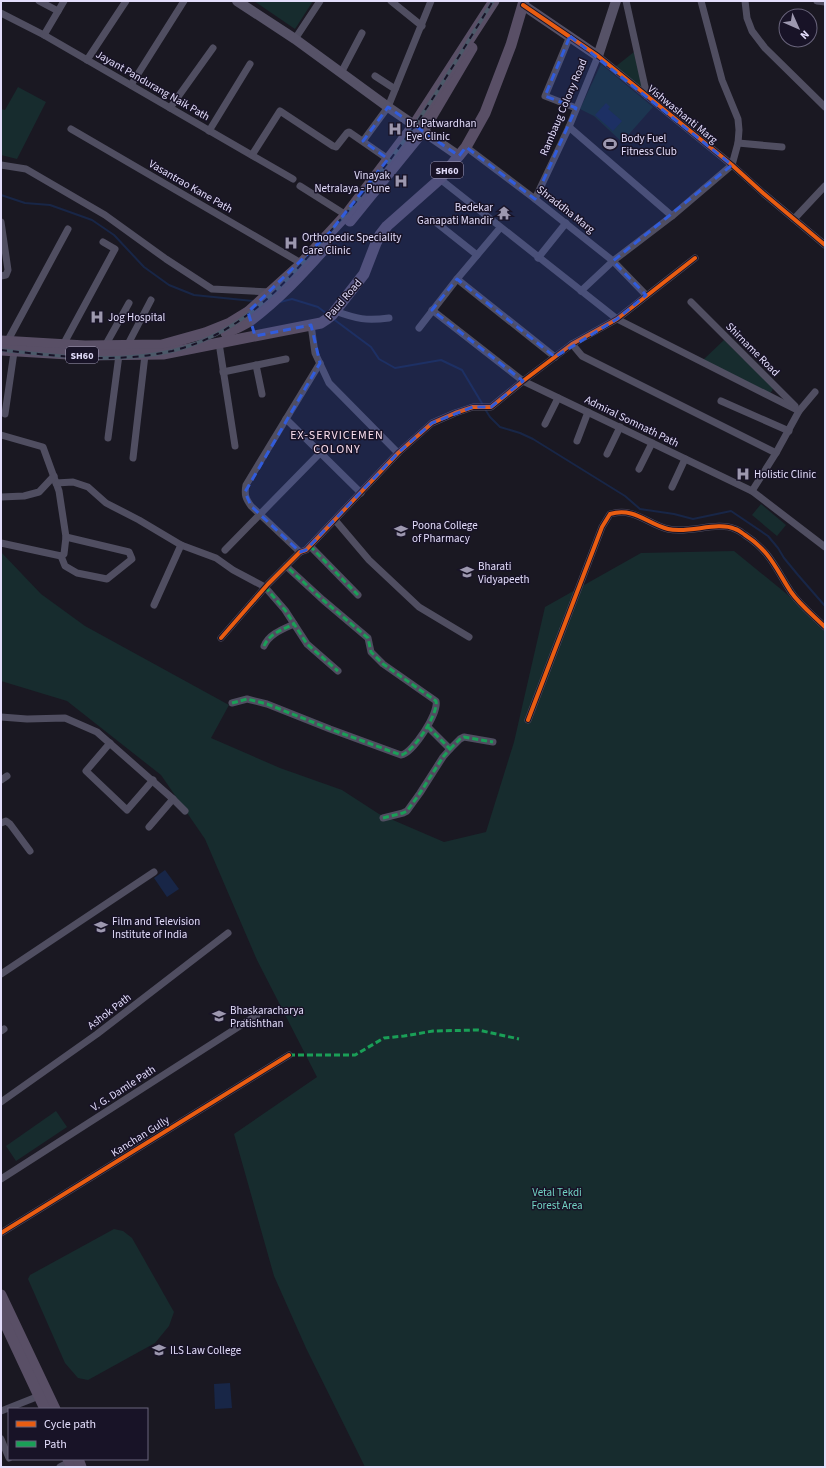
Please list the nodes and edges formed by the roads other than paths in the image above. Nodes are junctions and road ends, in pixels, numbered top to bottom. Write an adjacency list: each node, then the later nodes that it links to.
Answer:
1 (39, 1): 18 (street)
2 (64, 1): 18 (street)
3 (126, 1): 27 (street)
4 (184, 1): 31 (street)
5 (237, 1): 24 (street)
6 (320, 1): 24 (street)
7 (391, 1): 20 (street)
8 (431, 1): 20 (street)
9 (494, 1): 38 (main road)
10 (500, 1): 42 (main road)
11 (616, 1): 26 (street, Rambaug Colony Road)
12 (626, 1): 33 (street)
13 (701, 1): 44 (street)
14 (745, 1): 35 (street)
15 (817, 1): 16 (street)
16 (825, 2)
17 (523, 3): 23 (street, Vishwashanti Marg); 46 (main road, Paud Road / SH60)
18 (58, 11): 22 (street)
19 (1, 13): 22 (street, Jayant Pandurang Naik Path)
20 (422, 26): 32 (street)
21 (362, 33): 29 (street)
22 (44, 35): 27 (street, Jayant Pandurang Naik Path)
23 (570, 36): 26 (street, Vishwashanti Marg); 37 (street)
24 (295, 39): 29 (street)
25 (213, 48): 36 (street)
26 (598, 56): 33 (street, Vishwashanti Marg); 37 (street, Rambaug Colony Road)
27 (87, 60): 31 (street, Jayant Pandurang Naik Path)
28 (250, 64): 41 (street)
29 (341, 73): 34 (street)
30 (375, 76): 32 (street)
31 (131, 85): 36 (street, Jayant Pandurang Naik Path)
32 (396, 89): 34 (street)
33 (647, 96): 50 (street, Vishwashanti Marg)
34 (388, 107): 38 (street); 43 (street)
35 (825, 107)
36 (170, 108): 41 (street, Jayant Pandurang Naik Path)
37 (576, 108): 39 (street, Rambaug Colony Road)
38 (414, 125): 42 (street); 48 (main road)
39 (569, 127): 55 (street, Rambaug Colony Road); 57 (street)
40 (70, 129): 70 (street, Vasantrao Kane Path)
41 (209, 131): 47 (street, Jayant Pandurang Naik Path)
42 (423, 131): 46 (street); 75 (main road)
43 (363, 141): 47 (street); 48 (street)
44 (738, 143): 45 (street); 50 (street)
45 (782, 147)
46 (463, 151): 52 (main road, Paud Road / SH60); 55 (street, Shraddha Marg)
47 (252, 155): 51 (street, Jayant Pandurang Naik Path)
48 (388, 159): 56 (main road)
49 (1, 165): 75 (street)
50 (732, 165): 57 (street); 58 (street, Vishwashanti Marg)
51 (293, 179)
52 (440, 179): 62 (street); 81 (main road, Paud Road / SH60)
53 (300, 186): 56 (street)
54 (825, 186): 58 (street)
55 (536, 199): 61 (street, Shraddha Marg)
56 (346, 215): 70 (main road)
57 (672, 216): 69 (street)
58 (794, 219): 65 (street, Vishwashanti Marg)
59 (433, 220): 66 (street)
60 (1, 222): 71 (street)
61 (566, 223): 67 (street); 69 (street, Shraddha Marg)
62 (500, 228): 66 (street); 67 (street)
63 (68, 230): 88 (street)
64 (103, 242): 90 (street)
65 (825, 245)
66 (477, 255): 72 (street)
67 (538, 258): 73 (street)
68 (695, 258): 74 (street)
69 (613, 261): 73 (street); 74 (street, Shraddha Marg)
70 (301, 263): 75 (main road)
71 (1, 276)
72 (457, 279): 79 (street); 96 (street)
73 (581, 291): 83 (street)
74 (646, 295): 83 (street)
75 (271, 297): 80 (main road)
76 (151, 300): 92 (street)
77 (691, 302): 106 (street, Shirname Road)
78 (129, 303): 91 (street)
79 (432, 310): 85 (street); 101 (street, Admiral Somnath Path)
80 (251, 313): 86 (main road); 92 (main road)
81 (331, 315): 82 (street); 84 (main road, Paud Road / SH60)
82 (389, 318)
83 (617, 319): 89 (street); 106 (street)
84 (311, 324): 86 (main road, Paud Road / SH60); 98 (street)
85 (419, 328)
86 (255, 336): 87 (main road, Paud Road / SH60)
87 (219, 343): 95 (main road, Paud Road / SH60); 100 (street)
88 (3, 344): 90 (main road); 93 (main road, Paud Road / SH60)
89 (572, 344): 96 (street); 119 (street)
90 (63, 345): 91 (main road)
91 (105, 346): 92 (main road)
92 (127, 346)
93 (14, 352): 94 (main road, Paud Road / SH60); 108 (street)
94 (119, 355): 95 (main road, Paud Road / SH60); 114 (street)
95 (145, 355): 122 (street)
96 (555, 357): 101 (street)
97 (286, 359): 99 (street)
98 (320, 363): 109 (street); 120 (street)
99 (256, 365): 100 (street); 103 (street)
100 (223, 372): 117 (street)
101 (523, 381): 104 (street, Admiral Somnath Path); 120 (street)
102 (815, 392): 106 (street)
103 (262, 394)
104 (558, 398): 107 (street, Admiral Somnath Path); 110 (street)
105 (721, 401): 112 (street)
106 (800, 411): 112 (street)
107 (588, 412): 111 (street, Admiral Somnath Path); 115 (street)
108 (6, 414)
109 (286, 419): 118 (street); 130 (street)
110 (544, 424)
111 (620, 427): 116 (street, Admiral Somnath Path); 121 (street)
112 (788, 431): 119 (street)
113 (1, 435): 125 (street)
114 (108, 438)
115 (577, 441)
116 (652, 443): 123 (street, Admiral Somnath Path); 124 (street)
117 (235, 446)
118 (320, 453): 128 (street); 130 (street)
119 (776, 453): 127 (street)
120 (398, 454): 128 (street)
121 (607, 454)
122 (133, 458)
123 (685, 459): 126 (street); 127 (street, Admiral Somnath Path)
124 (639, 469)
125 (55, 480): 129 (street); 132 (street); 134 (street)
126 (672, 487)
127 (752, 491): 136 (street, Admiral Somnath Path)
128 (361, 493): 131 (street)
129 (1, 497)
130 (259, 514): 137 (street); 138 (street)
131 (335, 520): 135 (street); 146 (street)
132 (66, 537): 139 (street); 139 (street)
133 (1, 543): 139 (street)
134 (181, 545): 141 (street); 143 (street)
135 (310, 546): 138 (street); 142 (street)
136 (825, 547)
137 (225, 550)
138 (300, 552): 140 (street)
139 (61, 556)
140 (286, 566): 141 (street); 153 (street)
141 (265, 587): 144 (street); 147 (street)
142 (358, 595)
143 (154, 605)
144 (294, 624): 148 (street); 149 (street)
145 (825, 627): 152 (street)
146 (469, 637)
147 (221, 638)
148 (264, 646)
149 (338, 671)
150 (232, 703): 153 (street)
151 (1, 717): 155 (street)
152 (528, 720)
153 (428, 727): 156 (street)
154 (493, 742): 156 (street)
155 (110, 743): 157 (street); 157 (street)
156 (450, 749): 161 (street)
157 (153, 780): 158 (street)
158 (173, 799): 159 (street); 163 (street)
159 (185, 811)
160 (1, 814): 162 (street)
161 (383, 818)
162 (3, 822): 164 (street)
163 (149, 827)
164 (30, 851)
165 (154, 872): 167 (street)
166 (228, 933): 170 (street, Ashok Path)
167 (1, 974)
168 (257, 1015): 171 (street, V. G. Damle Path)
169 (289, 1054): 172 (street, Kanchan Gully)
170 (1, 1102)
171 (1, 1179)
172 (1, 1233)
173 (1, 1295): 178 (main road)
174 (1, 1315): 175 (main road)
175 (39, 1396): 176 (street); 177 (main road)
176 (9, 1408)
177 (45, 1408)
178 (55, 1408)
179 (1, 1438): 180 (street)
180 (8, 1456)
181 (70, 1463): 182 (main road)
182 (82, 1467)

